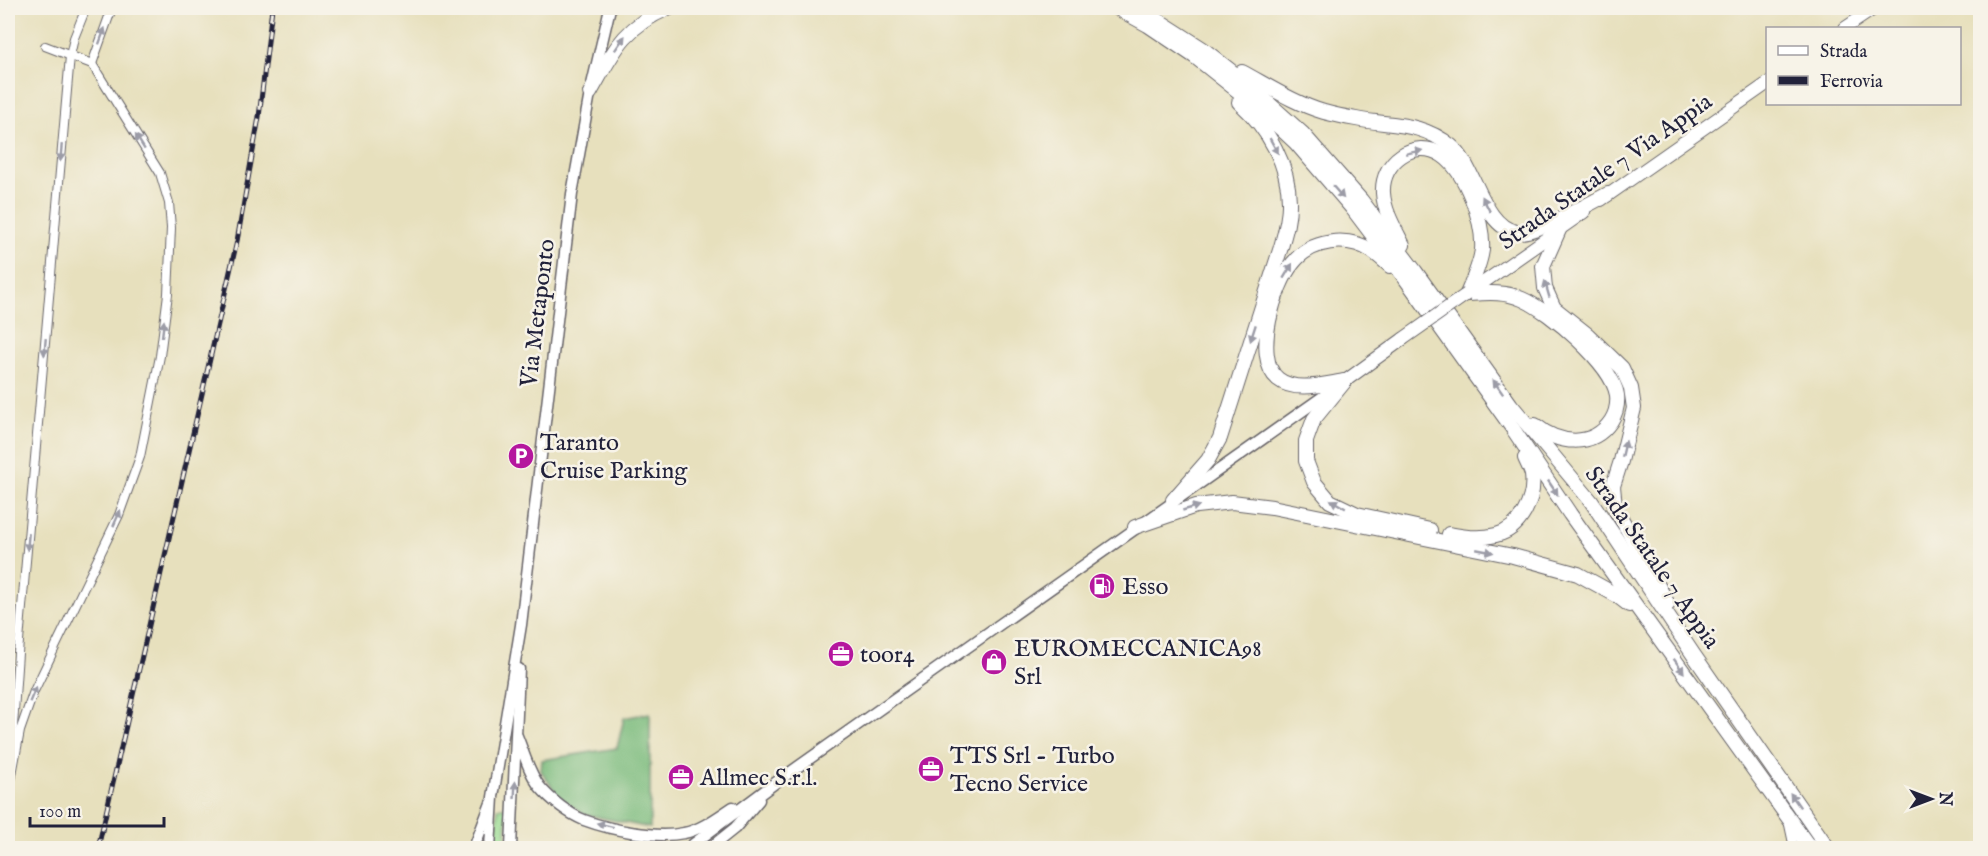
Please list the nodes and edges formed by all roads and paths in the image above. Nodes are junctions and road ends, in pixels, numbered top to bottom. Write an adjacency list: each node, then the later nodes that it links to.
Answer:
1 (86, 8): 11 (street)
2 (112, 8): 12 (street, one-way to 2)
3 (610, 8): 14 (main road, Via Metaponto)
4 (668, 8): 14 (highway, one-way to 4)
5 (1118, 8): 10 (highway)
6 (1139, 8): 10 (highway)
7 (1875, 8): 8 (main road)
8 (1846, 27)
9 (45, 46): 11 (street)
10 (1199, 52): 15 (highway, one-way to 10); 17 (highway); 23 (highway, one-way to 23)
11 (70, 56): 12 (street); 30 (street, one-way to 30)
12 (92, 64): 30 (street, one-way to 12)
13 (1766, 84): 15 (main road, Strada Statale 7 Via Appia)
14 (590, 93): 26 (main road, Via Metaponto)
15 (1608, 194): 16 (main road, Strada Statale 7 Via Appia)
16 (1559, 230): 18 (main road, Strada Statale 7 Via Appia); 27 (highway, one-way to 16)
17 (1410, 275): 18 (highway, one-way to 18); 19 (highway); 20 (highway, one-way to 17)
18 (1467, 294): 20 (main road, Strada Statale 7 Via Appia, bridge); 21 (highway)
19 (1428, 299): 21 (highway, Strada Statale 7 Appia, one-way to 19); 22 (highway, Strada Statale 7 Appia)
20 (1345, 381): 22 (highway, one-way to 20); 23 (main road)
21 (1511, 405): 27 (highway, Strada Statale 7 Appia)
22 (1513, 429): 25 (highway, Strada Statale 7 Appia, one-way to 25)
23 (1173, 500): 24 (main road)
24 (1135, 527): 25 (highway, one-way to 25); 29 (main road)
25 (1645, 619): 33 (highway, Strada Statale 7 Appia, one-way to 33)
26 (521, 625): 28 (main road); 31 (main road)
27 (1693, 654): 41 (highway, Strada Statale 7 Appia, one-way to 27)
28 (517, 736): 29 (main road, one-way to 28); 36 (main road, one-way to 28)
29 (775, 783): 37 (main road); 38 (main road)
30 (9, 791): 32 (street)
31 (493, 797): 34 (main road); 35 (main road)
32 (8, 812)
33 (1787, 818): 39 (street); 40 (highway, Strada Statale 7 Appia)
34 (474, 849)
35 (490, 849)
36 (511, 849)
37 (688, 849)
38 (711, 849)
39 (1794, 849)
40 (1810, 849)
41 (1828, 849)

